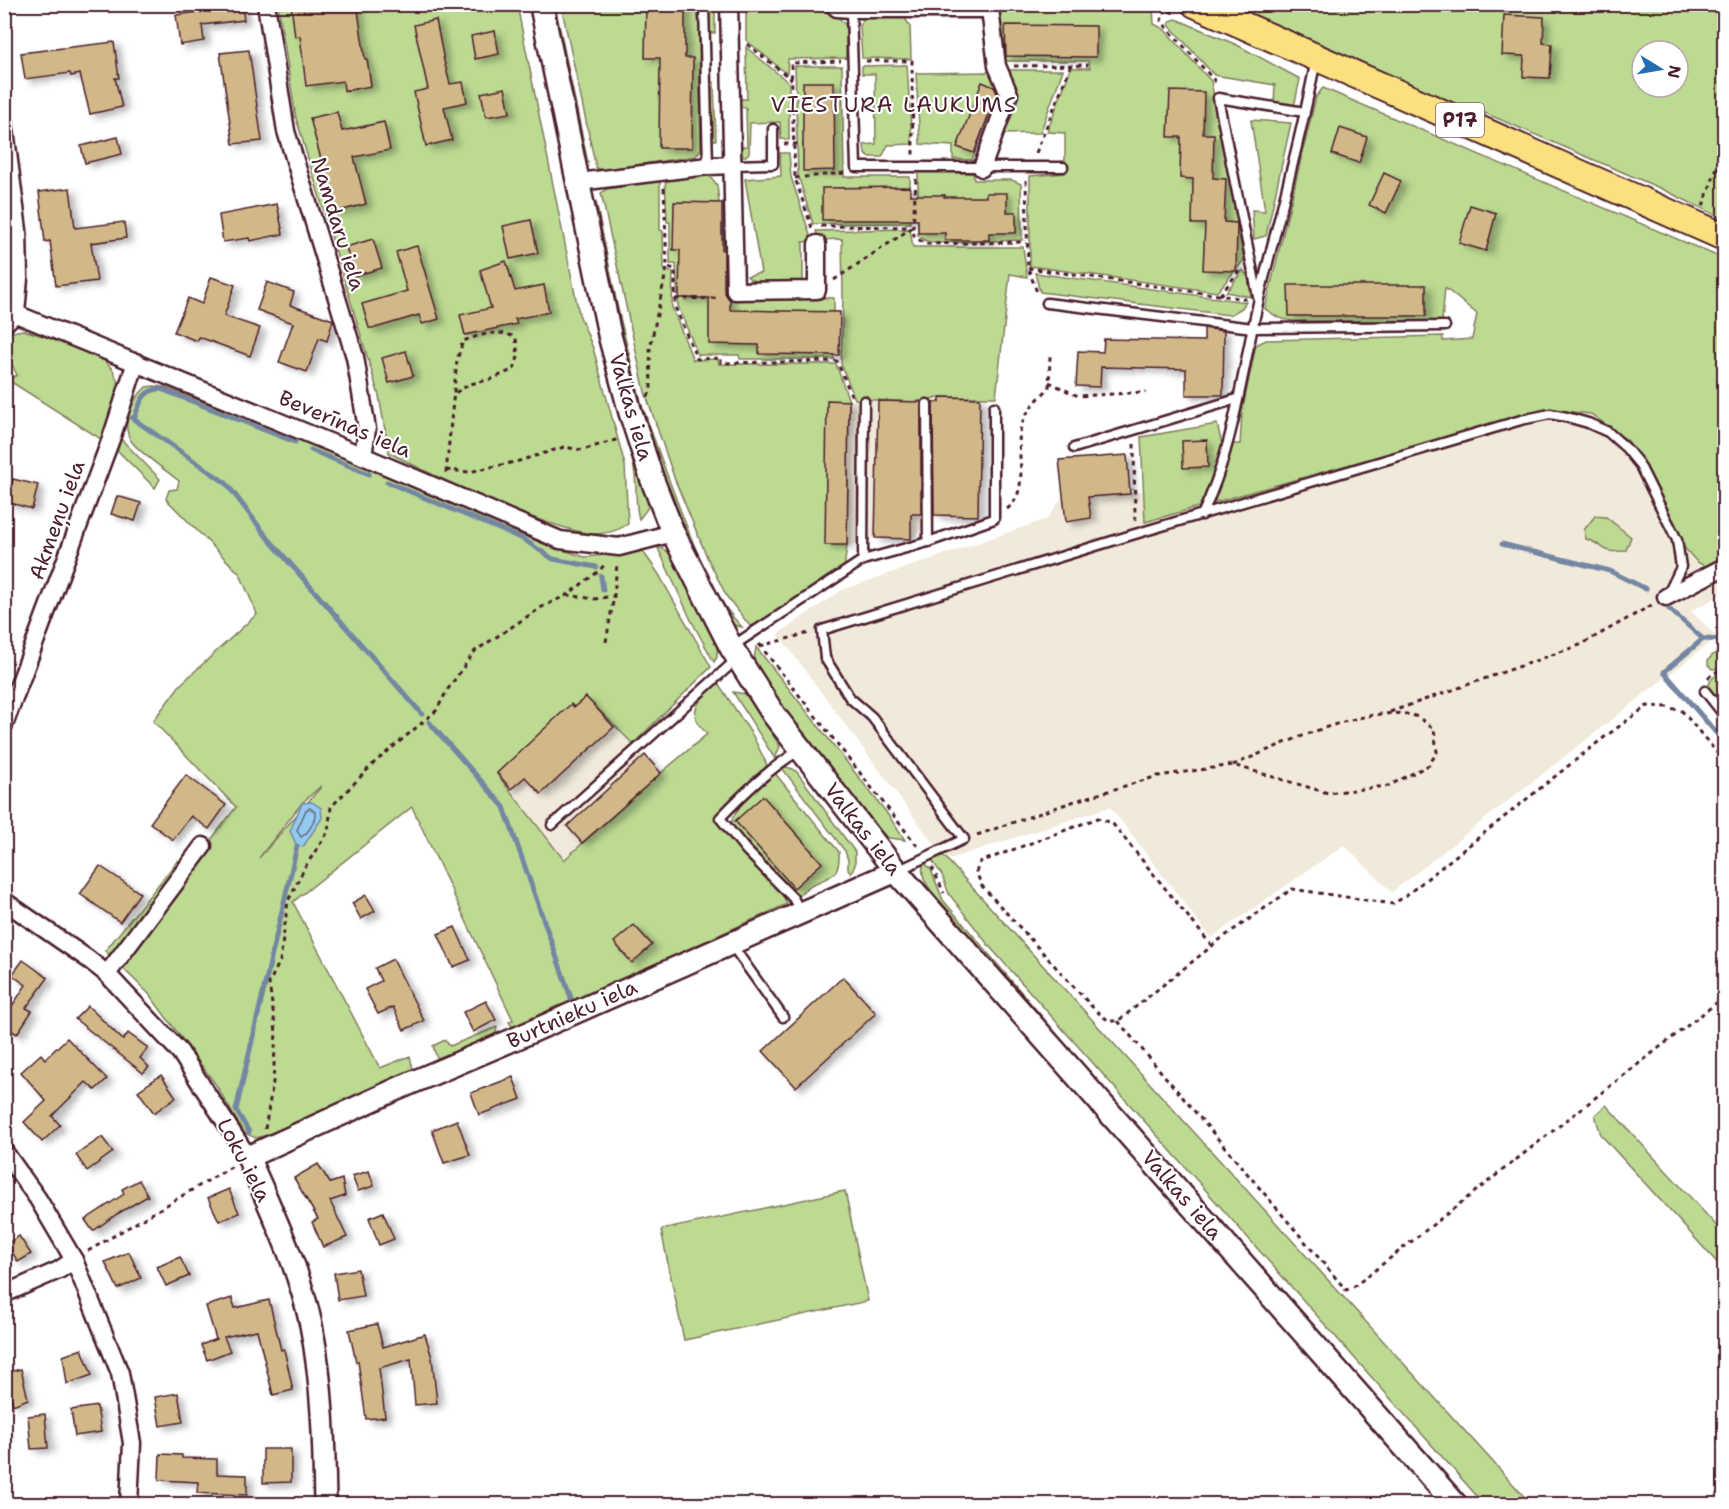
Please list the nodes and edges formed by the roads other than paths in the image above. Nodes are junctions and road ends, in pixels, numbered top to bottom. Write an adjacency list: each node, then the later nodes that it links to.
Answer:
1 (266, 4): 31 (street, Namdaru iela)
2 (541, 4): 17 (main road, Valkas iela)
3 (704, 4): 14 (lane)
4 (729, 4): 13 (street)
5 (833, 4): 8 (street)
6 (1195, 4): 9 (main road, P17)
7 (990, 7): 8 (street); 16 (street)
8 (851, 9): 16 (lane)
9 (1317, 58): 10 (lane); 18 (main road, P17)
10 (1305, 112): 20 (lane); 20 (lane)
11 (4, 122): 22 (street)
12 (773, 129): 13 (lane)
13 (733, 165): 14 (street); 19 (street)
14 (708, 166): 17 (street)
15 (1064, 167): 16 (lane)
16 (982, 168)
17 (579, 182): 33 (main road, Valkas iela)
18 (1725, 237)
19 (817, 244)
20 (1259, 301): 24 (lane)
21 (1047, 303): 24 (lane)
22 (8, 315): 25 (street, Beverīnas iela)
23 (1445, 326): 24 (lane)
24 (1253, 328): 26 (lane)
25 (136, 362): 31 (street, Beverīnas iela); 41 (street, Akmeņu iela)
26 (1237, 399): 30 (lane); 32 (lane)
27 (864, 401): 35 (lane)
28 (927, 404): 34 (lane)
29 (994, 406): 34 (lane)
30 (1074, 448)
31 (363, 456): 33 (street, Beverīnas iela)
32 (1202, 515): 37 (lane); 45 (lane)
33 (673, 534): 38 (main road, Valkas iela)
34 (928, 542): 35 (lane)
35 (863, 560): 38 (lane)
36 (1725, 567): 37 (street)
37 (1666, 597)
38 (734, 653): 42 (main road, Valkas iela); 43 (lane)
39 (1704, 692): 40 (lane)
40 (1725, 715)
41 (4, 725)
42 (800, 749): 45 (main road, Valkas iela); 47 (lane)
43 (552, 825)
44 (203, 846): 49 (street)
45 (896, 871): 47 (street, Burtnieku iela); 57 (main road, Valkas iela)
46 (4, 901): 49 (street, Loku iela)
47 (801, 912): 48 (street, Burtnieku iela)
48 (730, 944): 50 (lane); 52 (street, Burtnieku iela)
49 (107, 974): 52 (street, Loku iela)
50 (783, 1017)
51 (4, 1150): 53 (street)
52 (254, 1154): 56 (street, Loku iela)
53 (74, 1260): 54 (street); 55 (street)
54 (4, 1294)
55 (129, 1504)
56 (326, 1504)
57 (1455, 1504)

